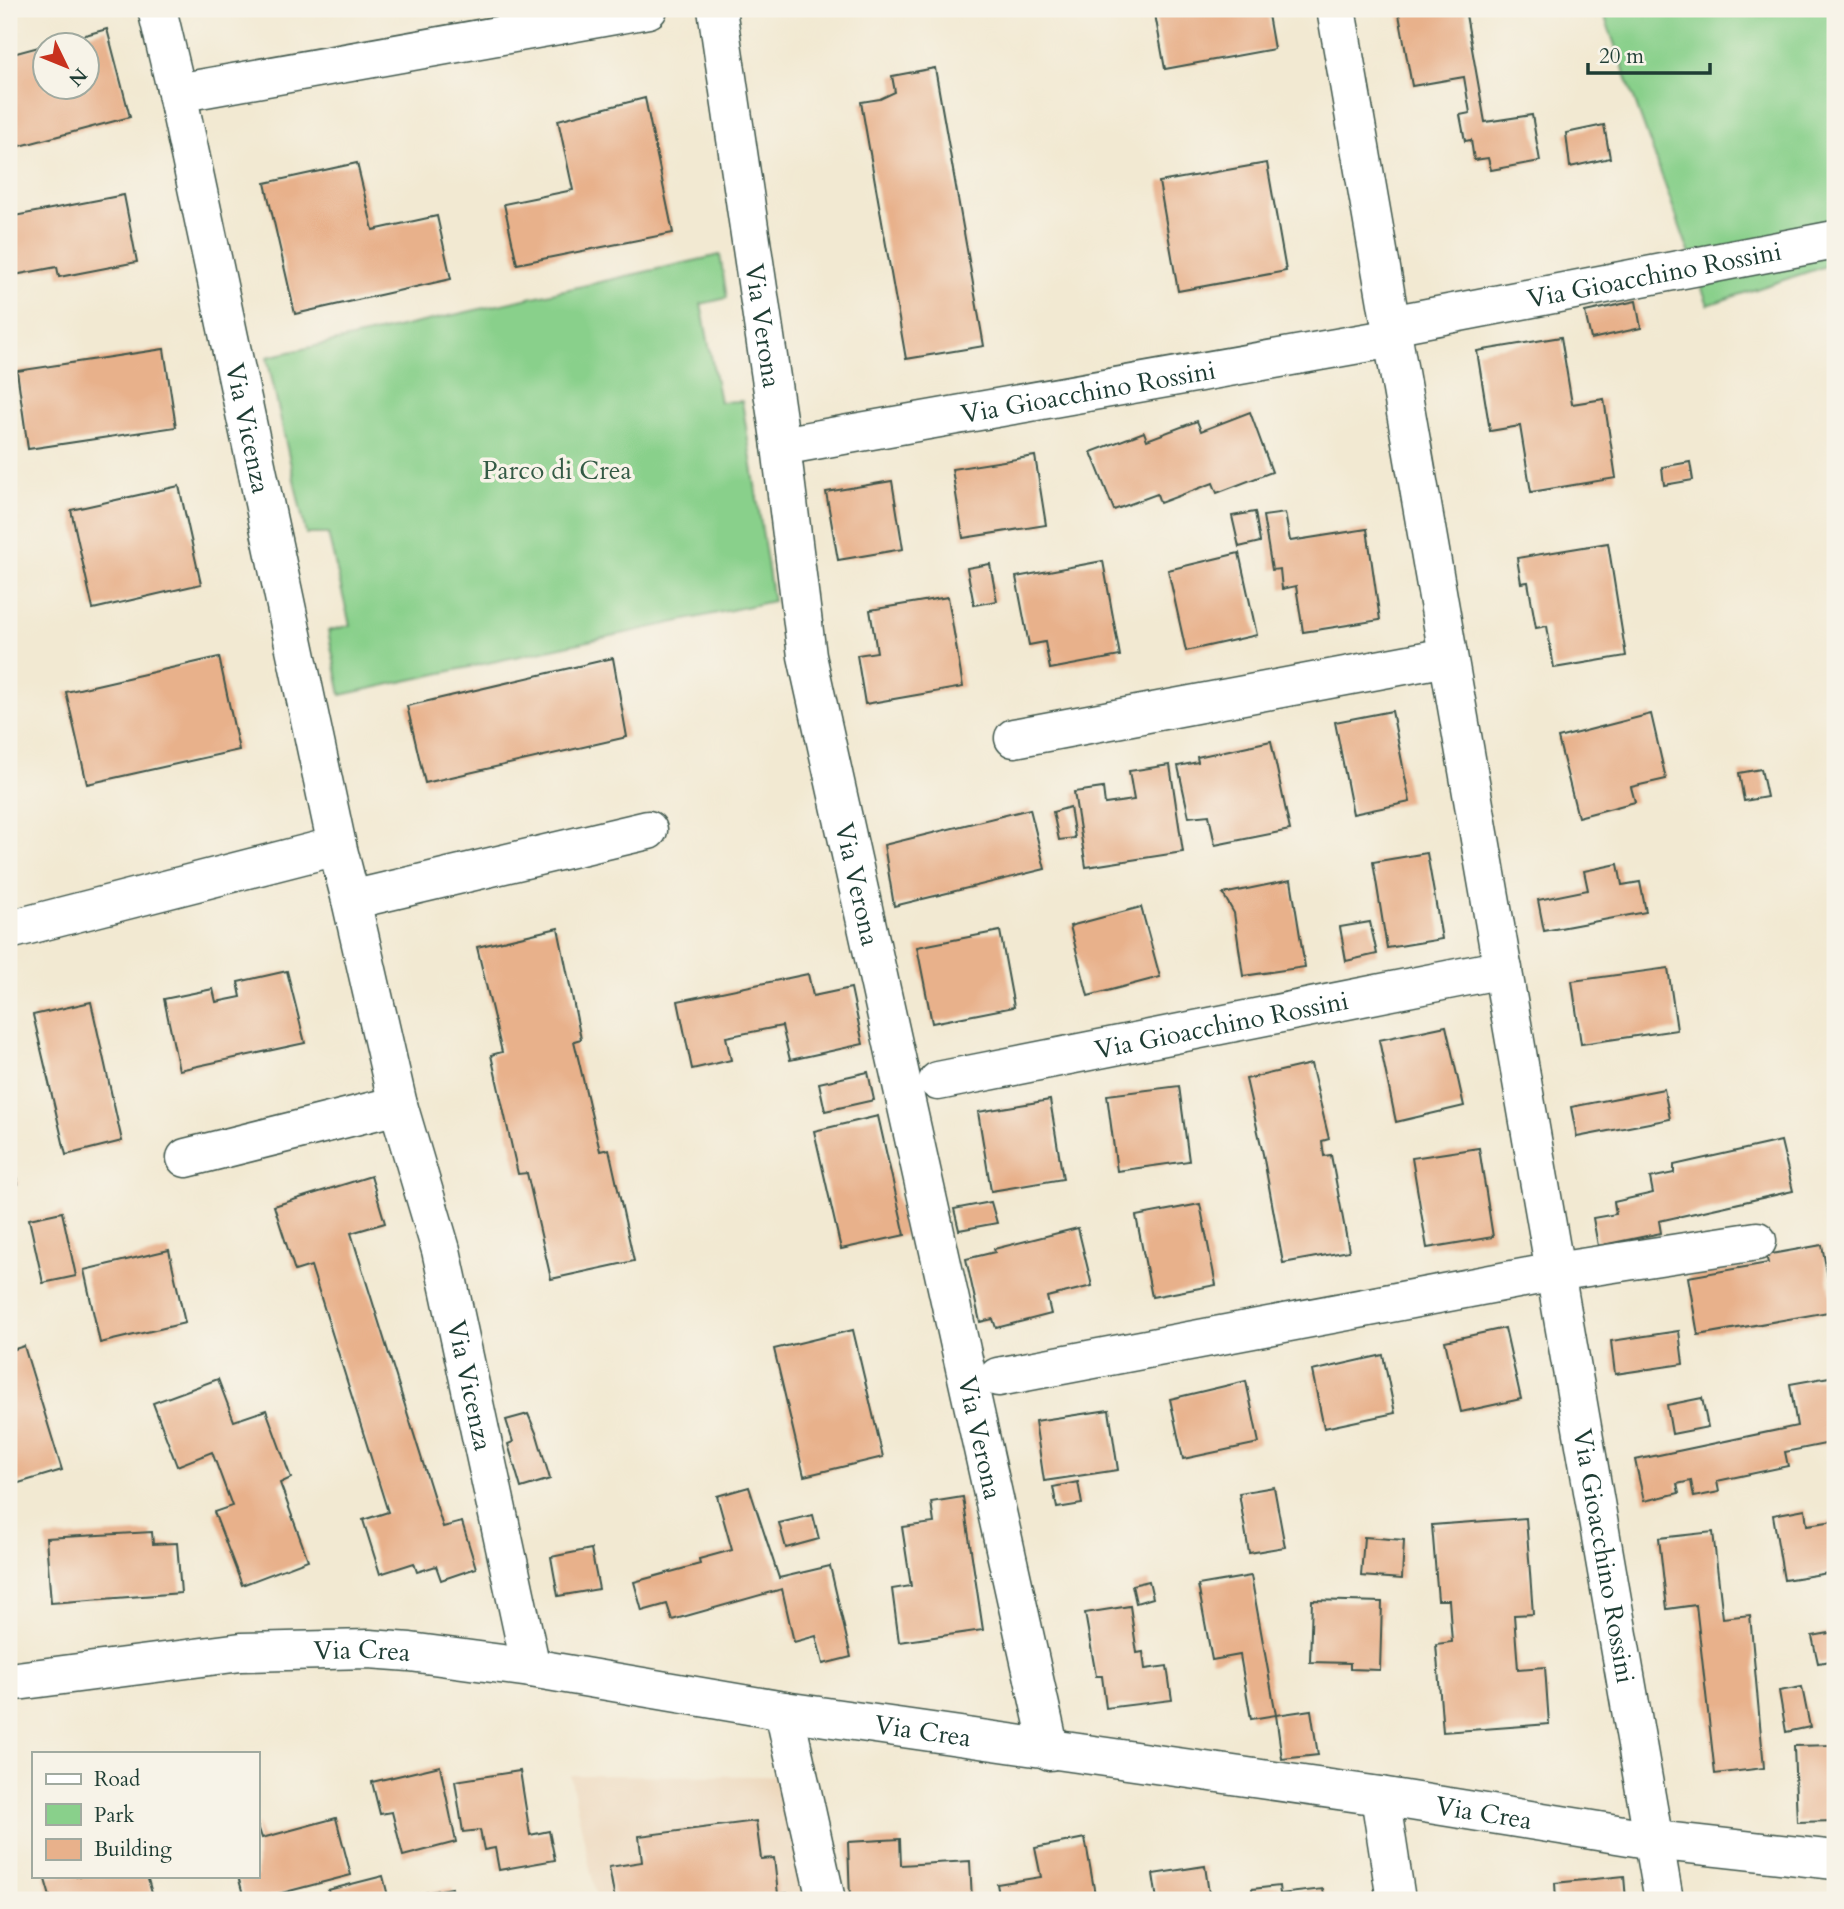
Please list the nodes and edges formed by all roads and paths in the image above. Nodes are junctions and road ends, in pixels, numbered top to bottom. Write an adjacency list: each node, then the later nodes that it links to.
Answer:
1 (157, 9): 5 (street, Via Vicenza)
2 (649, 9): 5 (street)
3 (717, 9): 8 (street, Via Verona)
4 (1336, 9): 7 (street, Via Gioacchino Rossini)
5 (177, 93): 12 (street, Via Vicenza)
6 (1835, 240): 7 (street, Via Gioacchino Rossini)
7 (1392, 332): 8 (street, Via Gioacchino Rossini); 9 (street, Via Gioacchino Rossini)
8 (781, 446): 25 (street, Via Verona)
9 (1447, 657): 10 (street); 15 (street, Via Gioacchino Rossini)
10 (1014, 738)
11 (648, 830): 13 (street)
12 (337, 846): 13 (street, Via Vicenza); 14 (street)
13 (351, 900): 17 (street, Via Vicenza)
14 (9, 930)
15 (1503, 969): 16 (street, Via Gioacchino Rossini); 20 (street, Via Gioacchino Rossini)
16 (938, 1081)
17 (398, 1105): 18 (street); 22 (street, Via Vicenza)
18 (186, 1158)
19 (1757, 1241): 20 (street)
20 (1555, 1272): 21 (street); 27 (street, Via Gioacchino Rossini)
21 (998, 1377)
22 (531, 1668): 23 (street, Via Crea); 24 (street, Via Crea)
23 (9, 1682)
24 (784, 1712): 25 (street, Via Crea); 29 (street)
25 (1049, 1751): 26 (street, Via Crea)
26 (1380, 1796): 27 (street, Via Crea); 30 (street)
27 (1654, 1840): 28 (street, Via Crea); 31 (street, Via Gioacchino Rossini)
28 (1835, 1860)
29 (825, 1900)
30 (1396, 1900)
31 (1664, 1900)

